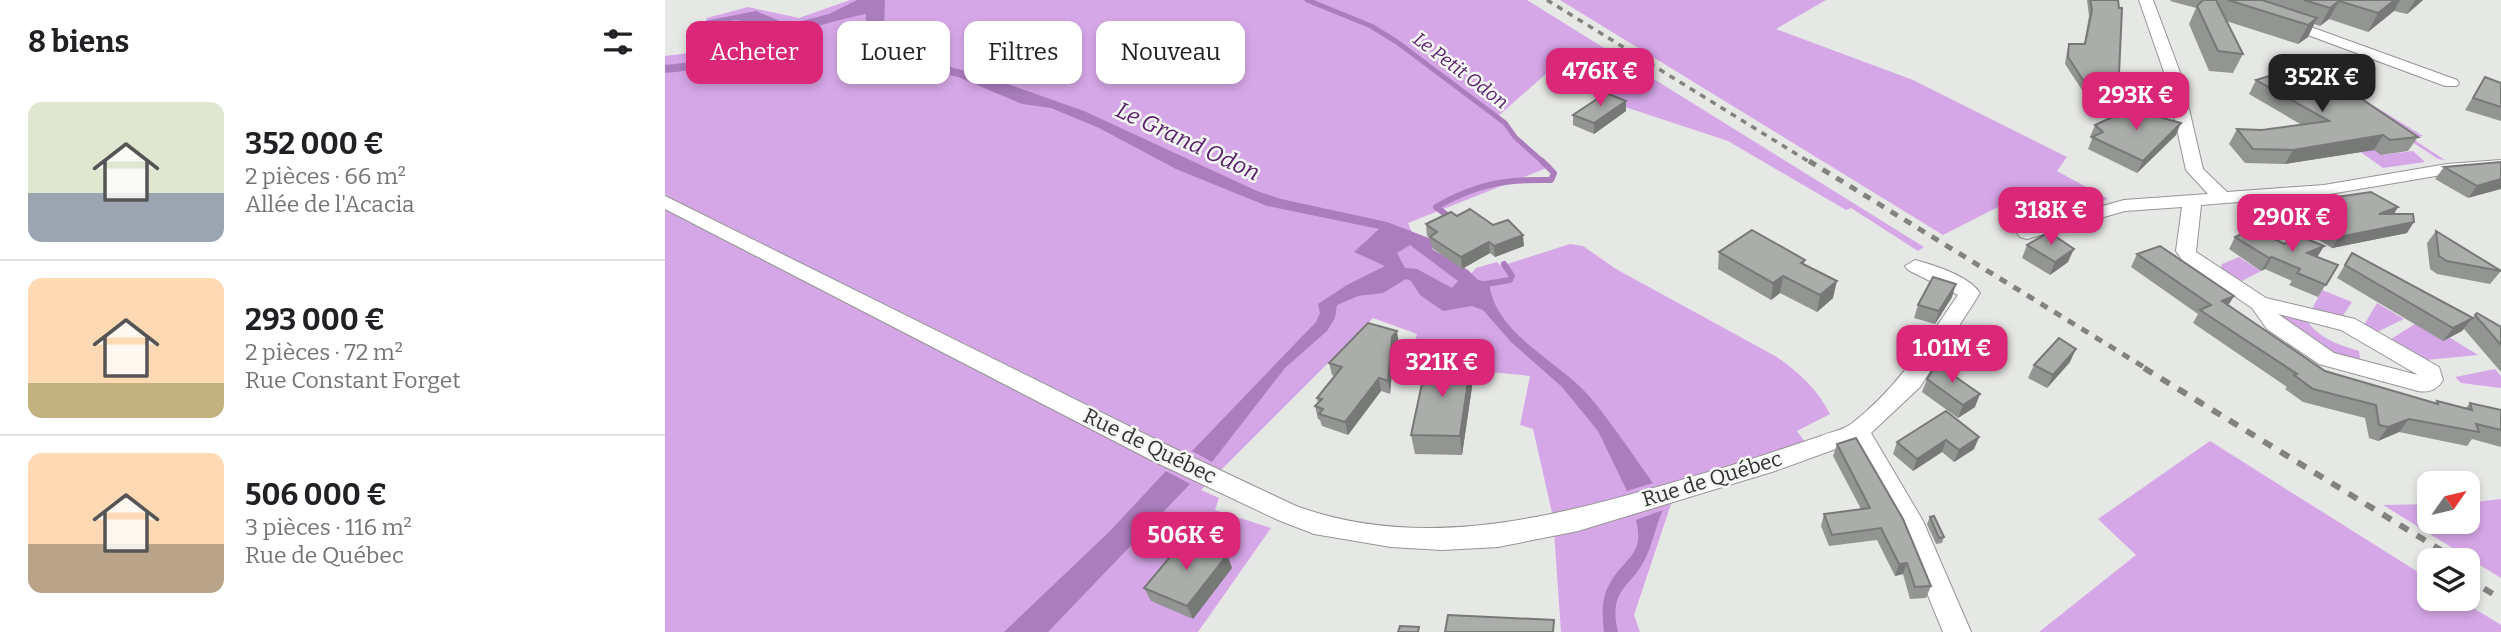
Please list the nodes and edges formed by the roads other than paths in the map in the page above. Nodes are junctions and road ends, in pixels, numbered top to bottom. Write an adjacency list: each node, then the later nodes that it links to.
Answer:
1 (2146, 0): 5 (street)
2 (2270, 17): 3 (street)
3 (2451, 83)
4 (2501, 165): 5 (street)
5 (2222, 198): 6 (street)
6 (2192, 201): 8 (street); 10 (street)
7 (665, 202): 11 (street, Rue de Québec)
8 (2027, 233)
9 (1915, 266): 11 (street, Rue de Québec)
10 (2259, 303): 10 (street)
11 (1857, 432): 12 (street)
12 (1957, 632)

